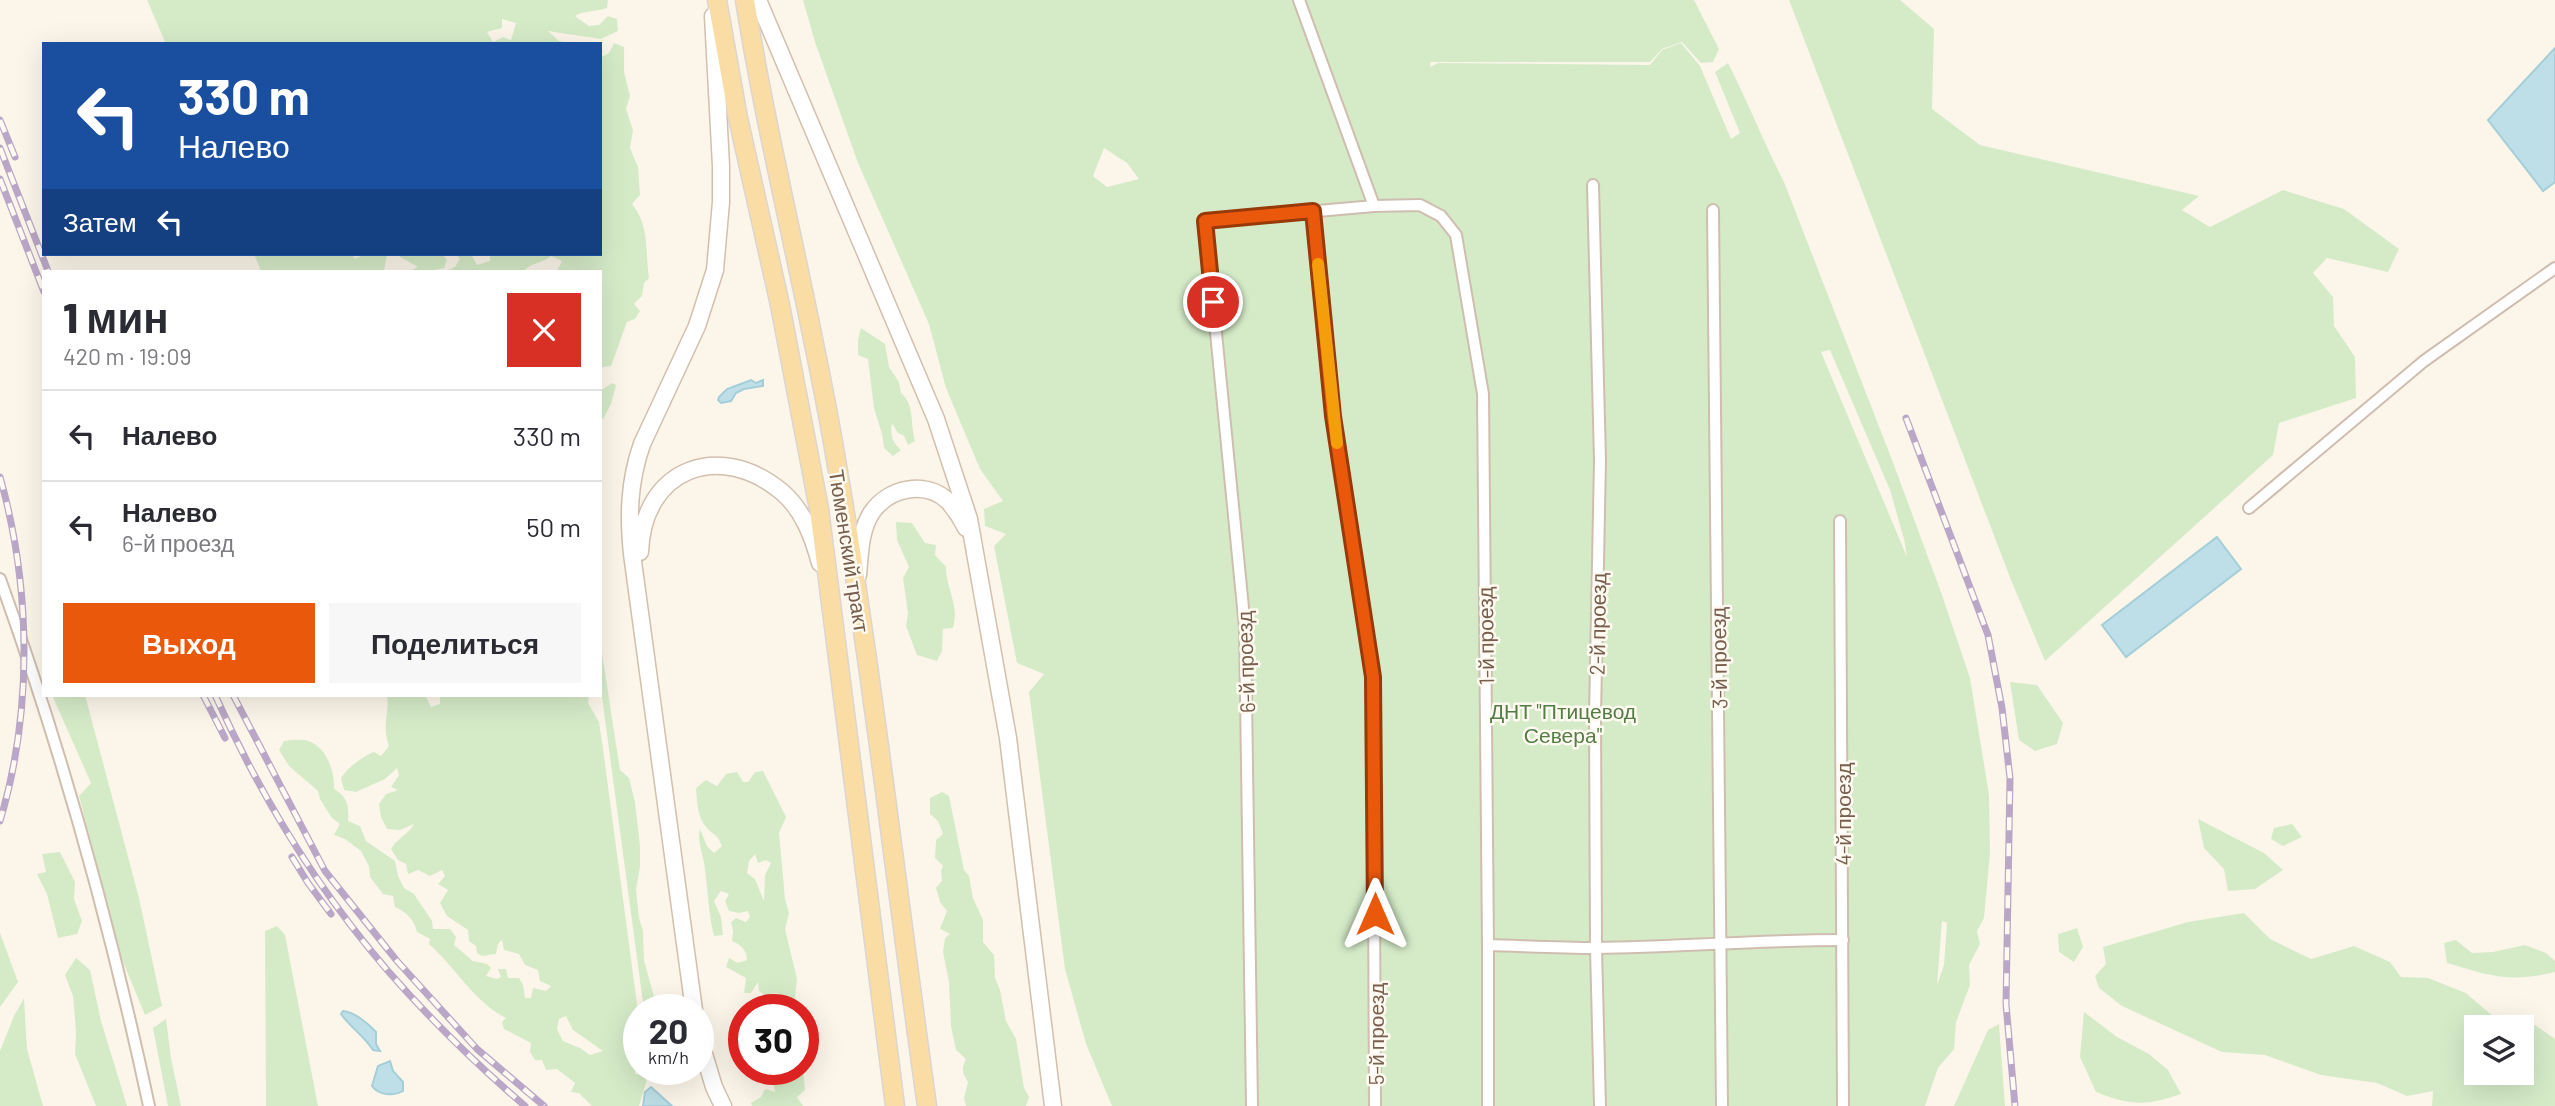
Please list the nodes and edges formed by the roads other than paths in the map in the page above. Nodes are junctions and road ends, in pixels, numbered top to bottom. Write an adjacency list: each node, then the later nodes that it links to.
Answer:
1 (714, 0): 15 (main road, Тюменский тракт); 16 (main road)
2 (745, 0): 14 (main road, Тюменский тракт)
3 (758, 0): 12 (main road)
4 (1298, 0): 6 (street)
5 (1593, 185): 20 (street, 2-й проезд)
6 (1374, 206): 8 (street); 19 (street, 1-й проезд)
7 (1713, 210): 18 (street, 3-й проезд)
8 (1313, 211): 28 (street, 6-й проезд); 29 (street, 5-й проезд)
9 (2555, 268): 10 (street)
10 (2249, 508)
11 (1840, 521): 17 (street, 4-й проезд)
12 (978, 563): 14 (main road); 27 (main road)
13 (0, 579): 23 (street)
14 (857, 591): 26 (main road, Тюменский тракт)
15 (830, 595): 16 (main road); 25 (main road, Тюменский тракт)
16 (639, 600): 21 (main road)
17 (1843, 940): 18 (street); 33 (street, 4-й проезд)
18 (1721, 944): 20 (street); 32 (street, 3-й проезд)
19 (1488, 945): 20 (street); 30 (street, 1-й проезд)
20 (1596, 948): 31 (street, 2-й проезд)
21 (692, 994)
22 (713, 1085): 24 (main road)
23 (149, 1106)
24 (723, 1106)
25 (895, 1106)
26 (927, 1106)
27 (1053, 1106)
28 (1252, 1106)
29 (1375, 1106)
30 (1488, 1106)
31 (1600, 1106)
32 (1722, 1106)
33 (1843, 1106)

